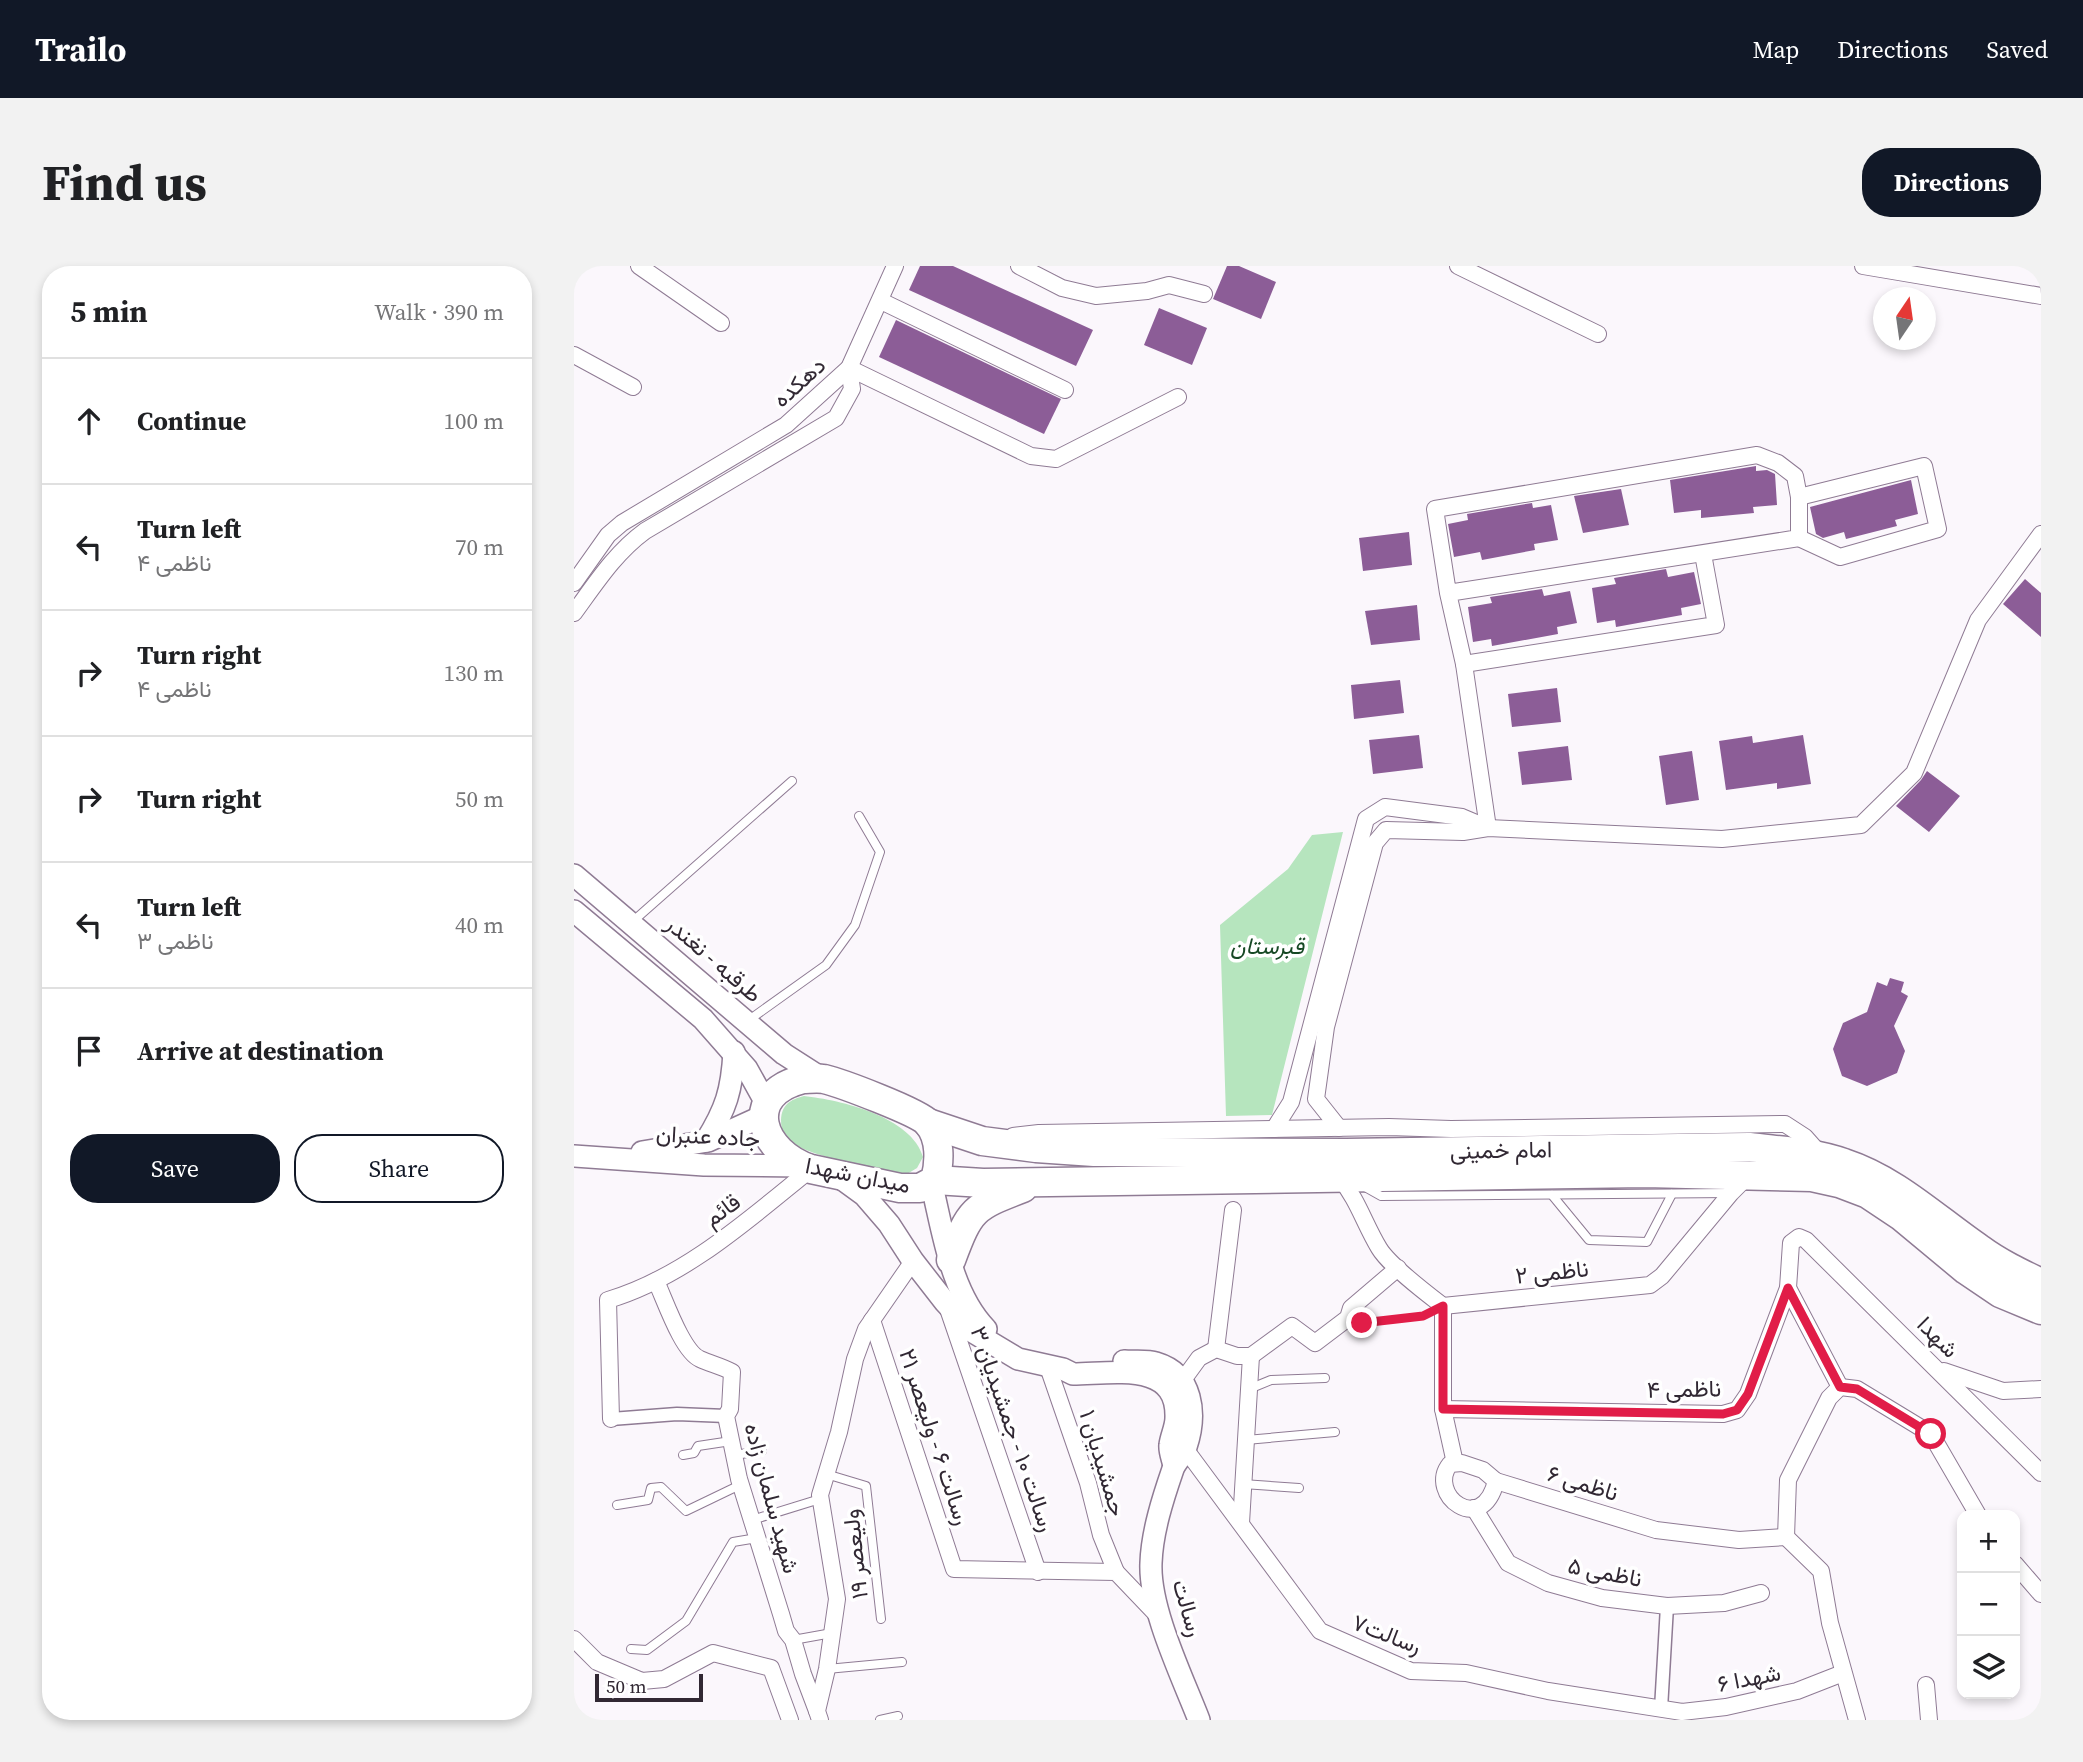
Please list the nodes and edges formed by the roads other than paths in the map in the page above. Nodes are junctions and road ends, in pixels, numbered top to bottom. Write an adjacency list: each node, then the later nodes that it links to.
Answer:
1 (639, 266): 9 (street)
2 (895, 266): 8 (street)
3 (1019, 266): 6 (street)
4 (1458, 266): 10 (street)
5 (1863, 266): 7 (street)
6 (1204, 294)
7 (2041, 296)
8 (881, 301): 12 (street); 14 (street)
9 (721, 323)
10 (1598, 334)
11 (574, 355): 13 (street)
12 (849, 368): 15 (street); 16 (street, دهکده); 17 (street, دهکده)
13 (633, 387)
14 (1065, 390)
15 (1178, 397)
16 (786, 425): 17 (street); 22 (street, دهکده)
17 (802, 440): 24 (street, دهکده)
18 (1799, 497): 20 (street); 20 (street); 23 (street)
19 (2041, 534): 29 (street)
20 (1799, 538): 21 (street)
21 (1703, 554): 23 (street); 25 (street)
22 (574, 583)
23 (1448, 593): 25 (street)
24 (574, 613)
25 (1464, 664): 29 (street)
26 (792, 781): 33 (lane)
27 (1375, 813): 29 (street); 30 (street); 38 (street)
28 (859, 816): 34 (lane)
29 (1488, 828): 30 (street)
30 (1386, 830): 37 (street)
31 (574, 875): 33 (street, طرقبه - نغندر)
32 (574, 911): 35 (street)
33 (631, 923): 34 (street, طرقبه - نغندر)
34 (747, 1022): 36 (street, طرقبه - نغندر)
35 (734, 1052): 39 (street); 44 (street)
36 (823, 1079): 39 (highway); 40 (highway)
37 (1316, 1099): 38 (street); 41 (street)
38 (1291, 1102): 42 (street)
39 (765, 1110): 44 (street, جاده عنبران); 48 (highway, میدان شهدا)
40 (928, 1123): 45 (highway, امام خمینی); 50 (highway, میدان شهدا)
41 (1339, 1128): 42 (street); 43 (street)
42 (1274, 1129): 45 (street)
43 (1451, 1140): 45 (highway, امام خمینی); 61 (highway, امام خمینی)
44 (706, 1141): 47 (street, جاده عنبران)
45 (982, 1141)
46 (574, 1156): 47 (street, جاده عنبران)
47 (614, 1157): 48 (street, جاده عنبران)
48 (816, 1170): 50 (highway, میدان شهدا); 58 (street, رسالت); 60 (street, قائم)
49 (1343, 1176): 51 (highway, امام خمینی); 52 (highway, امام خمینی); 54 (lane); 59 (street)
50 (933, 1181): 51 (highway, امام خمینی); 57 (street, رسالت)
51 (1039, 1182): 57 (highway)
52 (1741, 1184): 53 (lane); 64 (street, ناظمی ۲); 65 (highway, امام خمینی)
53 (1672, 1194): 54 (lane); 54 (lane)
54 (1552, 1195)
55 (1233, 1210): 67 (street)
56 (1799, 1237): 62 (street, ناظمی ۴); 71 (street, شهدا)
57 (951, 1260): 68 (street, رسالت)
58 (913, 1261): 63 (street, رسالت); 66 (street)
59 (1398, 1268): 64 (street); 69 (street)
60 (656, 1281): 78 (street, شهید سلمان زاده); 79 (street, قائم)
61 (2041, 1283)
62 (1788, 1288): 74 (street); 77 (street, ناظمی ۴)
63 (945, 1302): 68 (street, رسالت); 102 (street, رسالت ۱۰ - جمشیدیان ۳)
64 (1443, 1306): 77 (street)
65 (2041, 1310)
66 (872, 1320): 88 (street); 102 (street, رسالت ۶ - ولیعصر ۲۱)
67 (1216, 1349): 69 (street); 73 (street)
68 (1009, 1354): 70 (street, رسالت)
69 (1251, 1356): 75 (street)
70 (1055, 1368): 73 (street, رسالت); 85 (street, رسالت); 103 (street, جمشیدیان ۱)
71 (1938, 1369): 76 (street); 87 (street, شهدا)
72 (1325, 1378): 75 (lane)
73 (1183, 1380): 85 (street, رسالت)
74 (1840, 1387): 96 (street); 99 (street)
75 (1249, 1389): 81 (street)
76 (2041, 1389)
77 (1443, 1409): 86 (street)
78 (726, 1416): 79 (street); 82 (street, شهید سلمان زاده)
79 (611, 1419)
80 (1335, 1432): 81 (lane)
81 (1246, 1440): 90 (street)
82 (733, 1448): 83 (lane); 84 (lane); 91 (street, شهید سلمان زاده)
83 (762, 1451)
84 (683, 1455)
85 (1180, 1458): 98 (street, رسالت۷); 107 (street, رسالت)
86 (1455, 1463): 89 (street); 95 (street)
87 (2041, 1473)
88 (826, 1474): 93 (street); 108 (lane, ولیعصر ۱۹)
89 (1496, 1481): 95 (street); 99 (street, ناظمی ۶)
90 (1243, 1484): 92 (lane); 98 (street)
91 (740, 1485): 94 (lane); 97 (street, شهید سلمان زاده)
92 (1299, 1488)
93 (820, 1499): 97 (lane); 109 (street)
94 (617, 1505)
95 (1474, 1508): 106 (street, ناظمی ۵)
96 (1975, 1510)
97 (752, 1520): 100 (street, شهید سلمان زاده)
98 (1241, 1523): 117 (street, رسالت۷)
99 (1786, 1537): 115 (street)
100 (757, 1538): 111 (street, شهید سلمان زاده); 112 (lane)
101 (2020, 1570): 105 (street)
102 (1038, 1572): 103 (street)
103 (1116, 1572): 107 (street)
104 (1761, 1593): 106 (street, ناظمی ۵)
105 (2041, 1594)
106 (1667, 1605): 117 (street)
107 (1161, 1618): 122 (street, رسالت)
108 (881, 1619)
109 (832, 1633): 111 (lane); 114 (street)
110 (574, 1639): 120 (street)
111 (793, 1640): 118 (street, شهید سلمان زاده)
112 (631, 1649)
113 (902, 1662): 114 (lane)
114 (827, 1669): 118 (street)
115 (1843, 1673): 117 (street, شهدا ۶); 123 (street)
116 (1926, 1685): 124 (street)
117 (1661, 1709)
118 (818, 1715)
119 (898, 1716): 121 (lane)
120 (790, 1720)
121 (880, 1720)
122 (1199, 1720)
123 (1857, 1720)
124 (1929, 1720)

